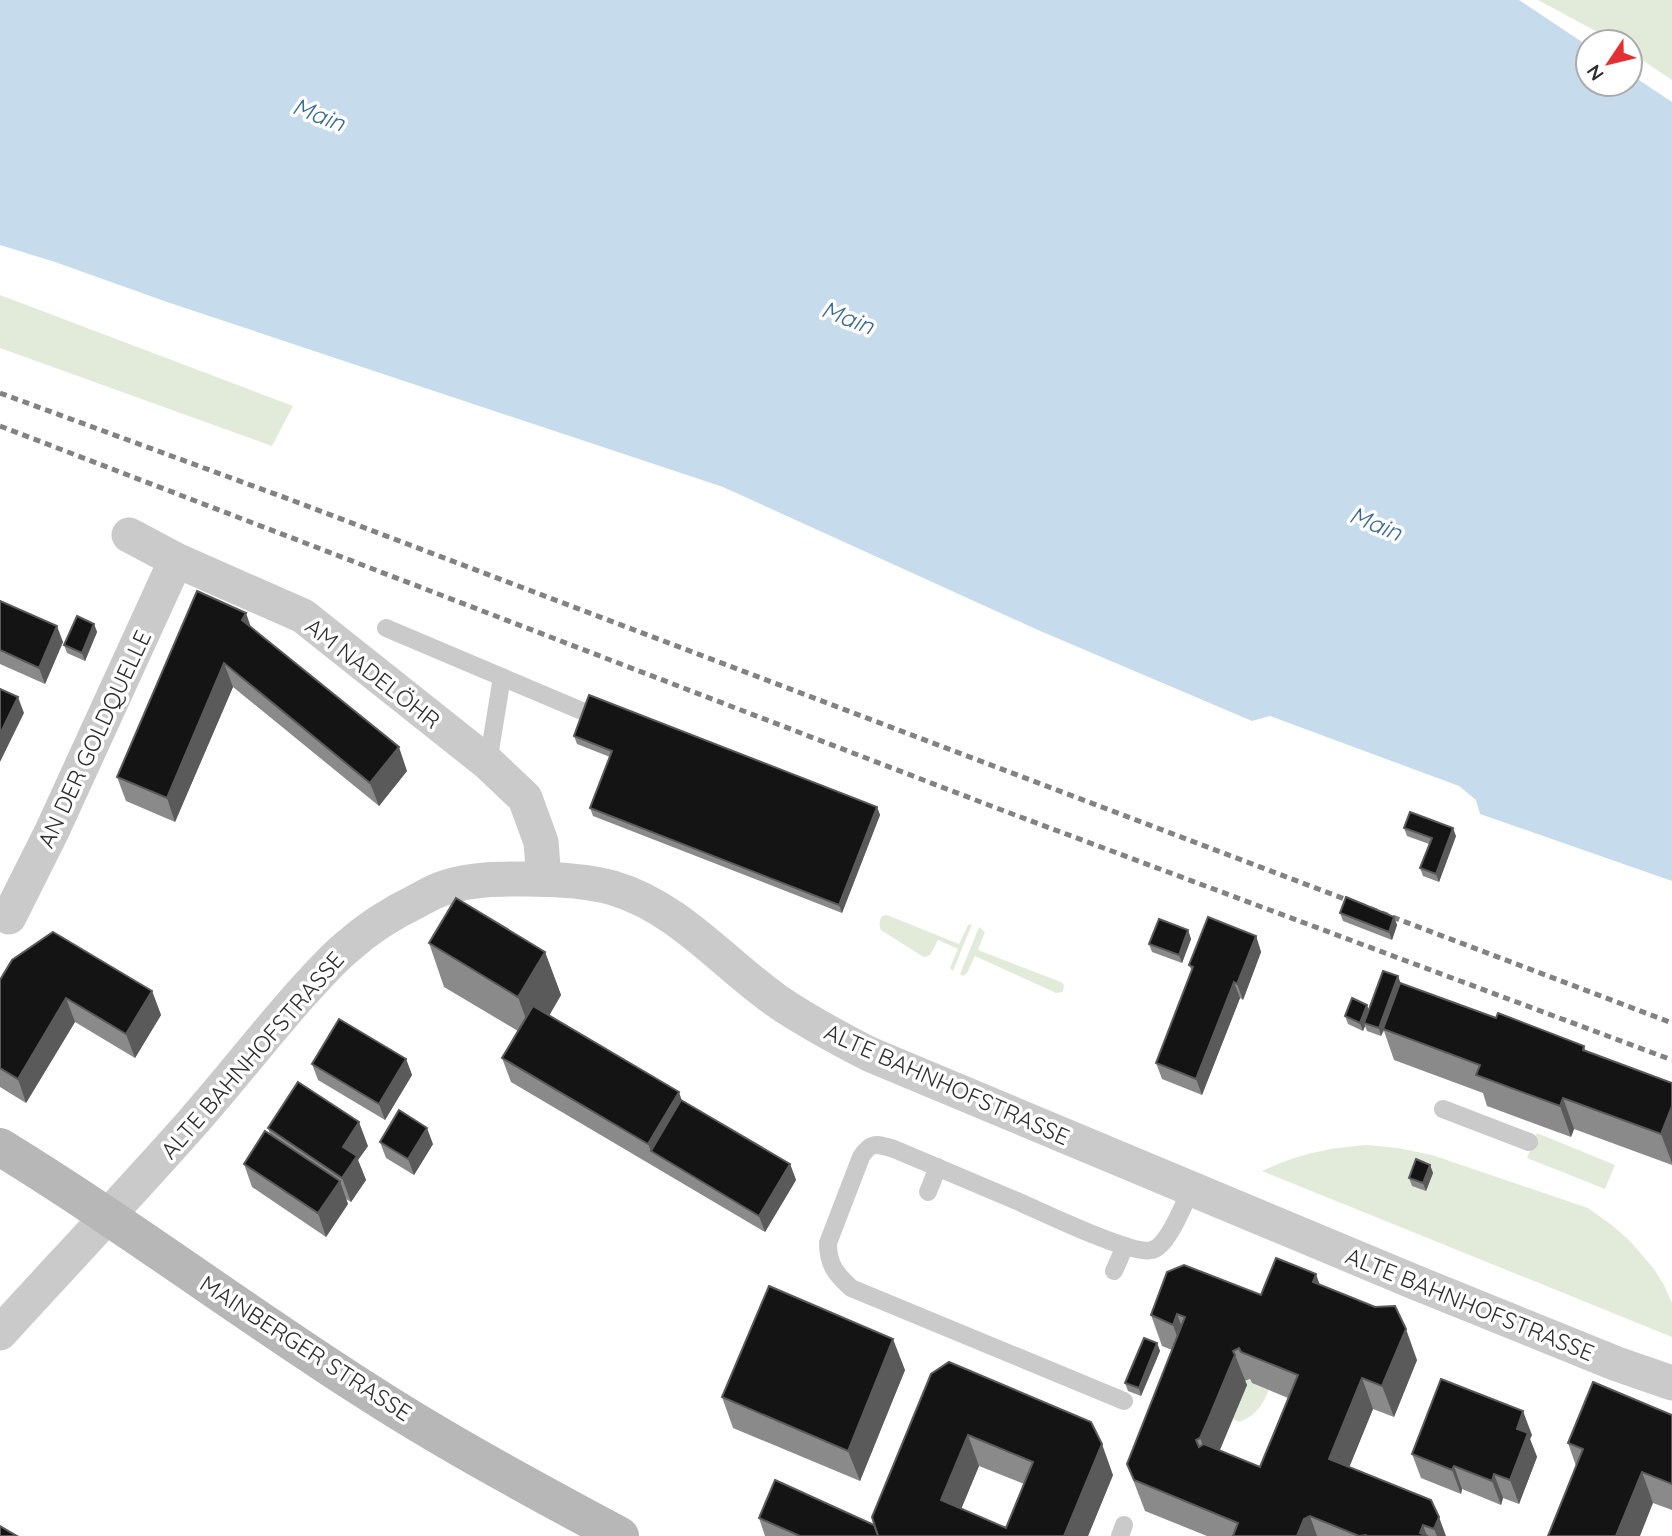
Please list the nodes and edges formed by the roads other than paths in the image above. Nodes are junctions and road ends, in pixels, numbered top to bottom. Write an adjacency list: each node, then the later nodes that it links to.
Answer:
1 (129, 536): 2 (street, AM NADELÖHR)
2 (176, 560): 6 (street, AM NADELÖHR); 8 (street, AN DER GOLDQUELLE)
3 (386, 628): 4 (lane)
4 (502, 677): 5 (lane); 6 (lane)
5 (589, 714)
6 (488, 763): 7 (street, AM NADELÖHR)
7 (544, 879): 13 (street, ALTE BAHNHOFSTRASSE); 15 (street, ALTE BAHNHOFSTRASSE)
8 (9, 917)
9 (1443, 1109): 10 (lane)
10 (1529, 1142)
11 (0, 1147): 15 (main road, MAINBERGER STRASSE)
12 (938, 1167): 14 (lane); 16 (lane); 20 (lane)
13 (1191, 1189): 16 (lane); 19 (street, ALTE BAHNHOFSTRASSE)
14 (928, 1192)
15 (106, 1216): 18 (street, ALTE BAHNHOFSTRASSE); 21 (main road, MAINBERGER STRASSE)
16 (1125, 1246): 17 (lane)
17 (1114, 1270)
18 (0, 1333)
19 (1672, 1383)
20 (1124, 1401)
21 (620, 1536)

